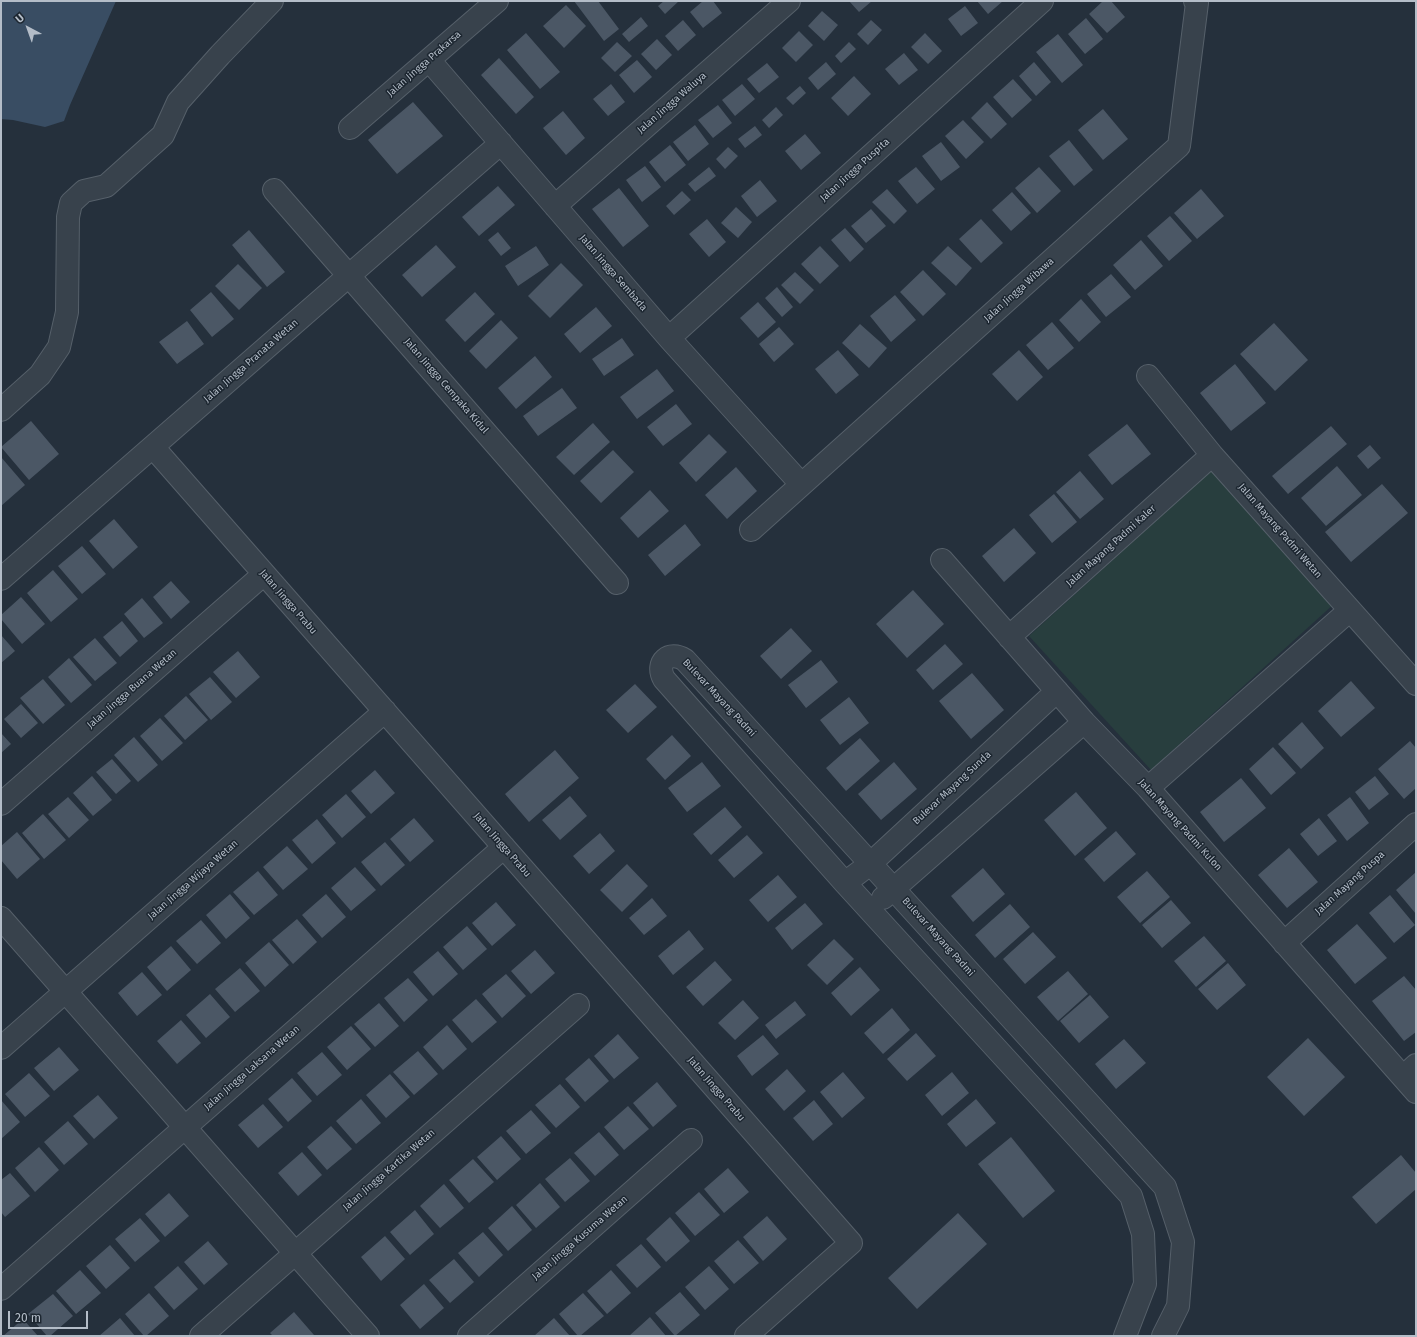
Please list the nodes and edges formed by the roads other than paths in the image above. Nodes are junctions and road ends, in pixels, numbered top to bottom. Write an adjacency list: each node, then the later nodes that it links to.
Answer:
1 (272, 1): 14 (street)
2 (497, 1): 6 (street, Jalan Jingga Prakarsa)
3 (788, 1): 10 (street, Jalan Jingga Waluya)
4 (1042, 1): 12 (street, Jalan Jingga Puspita)
5 (1196, 2): 17 (street, Jalan Jingga Wibawa)
6 (429, 60): 7 (street, Jalan Jingga Prakarsa); 8 (street, Jalan Jingga Sembada)
7 (350, 128)
8 (501, 143): 10 (street, Jalan Jingga Sembada); 11 (street, Jalan Jingga Pranata Wetan)
9 (274, 190): 11 (street, Jalan Jingga Cempaka Kidul)
10 (555, 206): 12 (street, Jalan Jingga Sembada)
11 (349, 276): 15 (street, Jalan Jingga Pranata Wetan); 22 (street, Jalan Jingga Cempaka Kidul)
12 (669, 338): 17 (street, Jalan Jingga Sembada)
13 (1148, 376): 16 (street, Jalan Mayang Padmi Wetan)
14 (1, 410)
15 (153, 447): 20 (street, Jalan Jingga Prabu); 21 (street, Jalan Jingga Pranata Wetan)
16 (1212, 455): 23 (street, Jalan Mayang Padmi Wetan); 24 (street, Jalan Mayang Padmi Kaler)
17 (801, 484): 18 (street, Jalan Jingga Wibawa)
18 (751, 530)
19 (942, 560): 24 (street, Jalan Mayang Padmi Kulon)
20 (264, 574): 27 (street, Jalan Jingga Prabu); 30 (street, Jalan Jingga Buana Wetan)
21 (1, 579)
22 (617, 582)
23 (1350, 610): 25 (street, Jalan Mayang Padmi Wetan); 29 (street)
24 (1009, 637): 26 (street, Jalan Mayang Padmi Kulon)
25 (1416, 684)
26 (1057, 691): 28 (street, Jalan Mayang Padmi Kulon); 33 (street, Bulevar Mayang Sunda)
27 (385, 711): 32 (street, Jalan Jingga Prabu); 39 (street, Jalan Jingga Wijaya Wetan)
28 (1084, 722): 29 (street, Jalan Mayang Padmi Kulon); 35 (street)
29 (1148, 788): 38 (street, Jalan Mayang Padmi Kulon)
30 (1, 804)
31 (1416, 824): 38 (street, Jalan Mayang Puspa)
32 (504, 847): 43 (street, Jalan Jingga Laksana Wetan); 50 (street, Jalan Jingga Prabu)
33 (870, 864): 34 (street, Bulevar Mayang Sunda); 34 (street, Bulevar Mayang Padmi); 35 (street, Bulevar Mayang Padmi)
34 (845, 883): 36 (street, Bulevar Mayang Padmi)
35 (893, 888): 36 (street); 52 (street, Bulevar Mayang Padmi)
36 (870, 910): 51 (street, Bulevar Mayang Padmi)
37 (1, 918): 39 (street)
38 (1284, 943): 42 (street, Jalan Mayang Padmi Kulon)
39 (66, 991): 41 (street, Jalan Jingga Wijaya Wetan); 43 (street)
40 (578, 1005): 45 (street, Jalan Jingga Kartika Wetan)
41 (1, 1048)
42 (1412, 1078)
43 (185, 1127): 45 (street); 46 (street, Jalan Jingga Laksana Wetan)
44 (691, 1140): 49 (street, Jalan Jingga Kusuma Wetan)
45 (295, 1253): 47 (street, Jalan Jingga Kartika Wetan); 48 (street)
46 (1, 1288)
47 (201, 1336)
48 (368, 1336)
49 (469, 1336)
50 (746, 1336)
51 (1125, 1336)
52 (1163, 1336)

